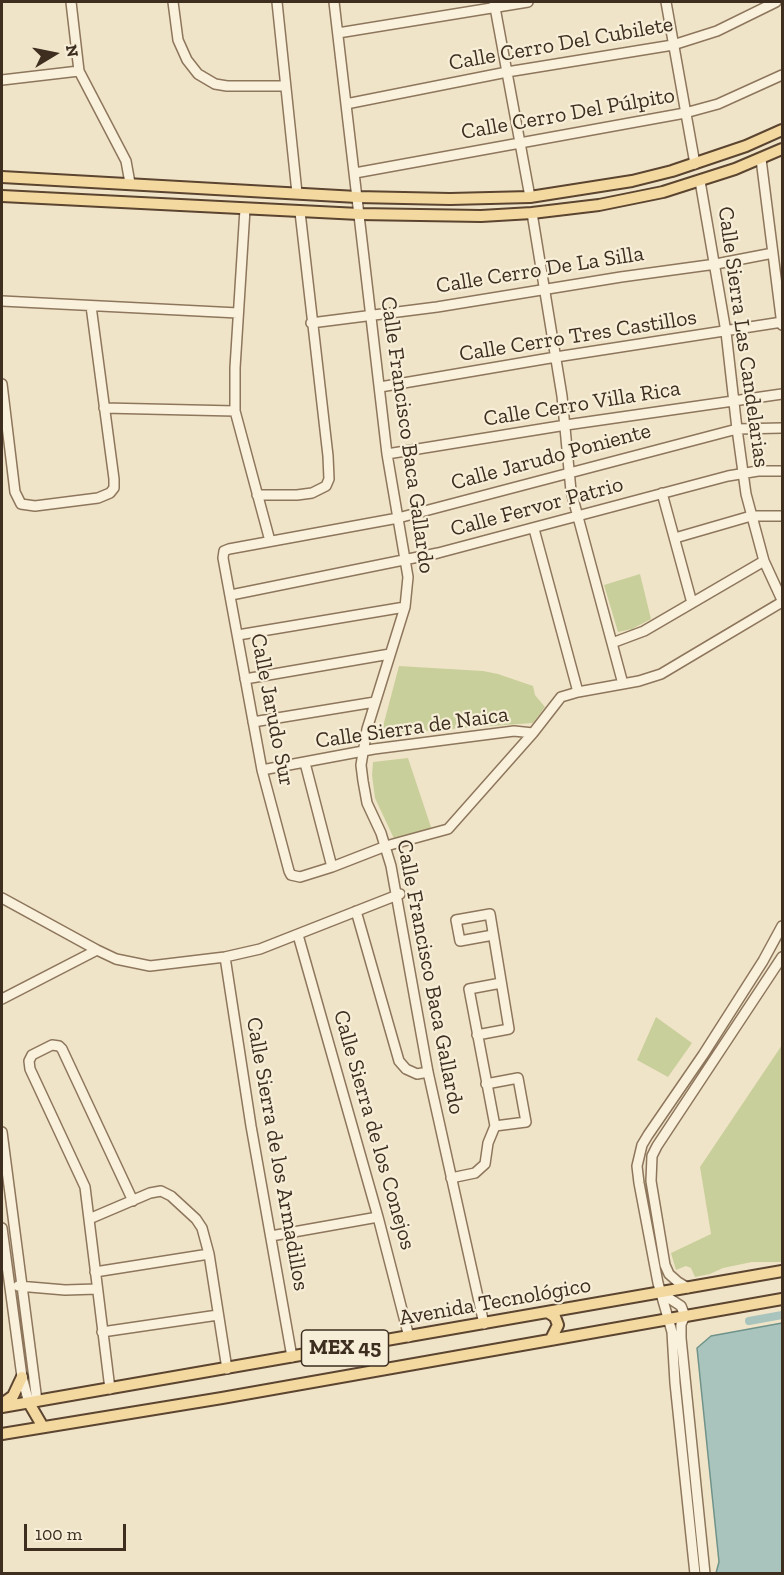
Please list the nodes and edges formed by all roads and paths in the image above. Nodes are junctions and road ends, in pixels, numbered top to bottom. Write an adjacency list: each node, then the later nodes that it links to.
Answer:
1 (71, 2): 11 (street)
2 (173, 2): 15 (street)
3 (277, 2): 15 (street)
4 (334, 2): 9 (street, Calle Francisco Baca Gallardo)
5 (528, 2): 8 (street)
6 (666, 2): 10 (street)
7 (776, 2): 10 (street, Calle Cerro Del Cubilete)
8 (494, 4): 9 (street); 12 (street)
9 (338, 33): 16 (street, Calle Francisco Baca Gallardo)
10 (673, 45): 12 (street, Calle Cerro Del Cubilete); 17 (street)
11 (79, 71): 14 (street); 26 (street)
12 (507, 72): 16 (street, Calle Cerro Del Cubilete); 19 (street)
13 (783, 75): 17 (street, Calle Cerro Del Púlpito)
14 (2, 80)
15 (285, 86): 27 (street)
16 (346, 104): 23 (street, Calle Francisco Baca Gallardo)
17 (685, 113): 19 (street, Calle Cerro Del Púlpito); 22 (street)
18 (783, 130): 22 (main road)
19 (520, 142): 23 (street, Calle Cerro Del Púlpito); 30 (street)
20 (783, 149): 21 (main road)
21 (761, 159): 25 (main road); 35 (street)
22 (695, 164): 30 (main road)
23 (355, 173): 29 (street, Calle Francisco Baca Gallardo)
24 (2, 177): 26 (main road)
25 (700, 181): 33 (main road); 36 (street, Calle Sierra Las Candelarias)
26 (130, 183): 27 (main road)
27 (297, 193): 29 (main road)
28 (2, 196): 31 (main road)
29 (357, 197): 30 (main road); 34 (street, Calle Francisco Baca Gallardo)
30 (530, 197)
31 (245, 209): 32 (main road); 40 (street)
32 (300, 212): 34 (main road); 42 (street)
33 (532, 213): 34 (main road); 37 (street)
34 (359, 214): 41 (street, Calle Francisco Baca Gallardo)
35 (773, 253): 36 (street, Calle Cerro De La Silla); 43 (street)
36 (716, 264): 37 (street, Calle Cerro De La Silla); 44 (street, Calle Sierra Las Candelarias)
37 (544, 289): 41 (street, Calle Cerro De La Silla); 45 (street)
38 (2, 301): 39 (street)
39 (91, 306): 40 (street); 50 (street)
40 (238, 313): 51 (street)
41 (371, 315): 42 (street, Calle Cerro De La Silla); 47 (street, Calle Francisco Baca Gallardo)
42 (311, 323): 61 (street)
43 (782, 324): 44 (street, Calle Cerro Tres Castillos)
44 (726, 332): 45 (street, Calle Cerro Tres Castillos); 49 (street, Calle Sierra Las Candelarias)
45 (556, 357): 47 (street, Calle Cerro Tres Castillos); 53 (street)
46 (2, 384): 52 (street)
47 (380, 387): 56 (street, Calle Francisco Baca Gallardo)
48 (783, 394): 49 (street, Calle Cerro Villa Rica)
49 (735, 401): 53 (street, Calle Cerro Villa Rica); 55 (street, Calle Sierra Las Candelarias)
50 (104, 408): 51 (street); 52 (street)
51 (235, 411): 61 (street)
52 (4, 417)
53 (566, 425): 56 (street, Calle Cerro Villa Rica); 59 (street)
54 (783, 428): 55 (street, Calle Jarudo Poniente)
55 (737, 429): 58 (street, Calle Sierra Las Candelarias); 59 (street, Calle Jarudo Poniente)
56 (387, 454): 65 (street, Calle Francisco Baca Gallardo)
57 (783, 471): 58 (street, Calle Fervor Patrio)
58 (743, 473): 60 (street, Calle Fervor Patrio); 62 (street, Calle Sierra Las Candelarias)
59 (568, 474): 64 (street); 65 (street, Calle Jarudo Poniente)
60 (662, 493): 64 (street, Calle Fervor Patrio); 67 (street)
61 (257, 495): 68 (street)
62 (751, 516): 63 (street); 67 (street); 71 (street, Calle Sierra Las Candelarias)
63 (783, 516)
64 (578, 517): 66 (street, Calle Fervor Patrio); 77 (street)
65 (398, 518): 68 (street, Calle Jarudo Poniente); 70 (street, Calle Francisco Baca Gallardo)
66 (534, 529): 70 (street, Calle Fervor Patrio); 81 (street)
67 (675, 538): 74 (street)
68 (270, 541): 69 (street, Calle Jarudo Poniente)
69 (224, 552): 72 (street, Calle Jarudo Sur)
70 (407, 561): 72 (street, Calle Fervor Patrio); 75 (street, Calle Francisco Baca Gallardo)
71 (764, 561): 73 (street, Calle Sierra Las Candelarias); 74 (street)
72 (231, 595): 76 (street, Calle Jarudo Sur)
73 (783, 601): 80 (street)
74 (692, 603): 77 (street)
75 (405, 607): 76 (street); 78 (street, Calle Francisco Baca Gallardo)
76 (238, 635): 79 (street, Calle Jarudo Sur)
77 (612, 643): 80 (street)
78 (390, 654): 79 (street); 82 (street, Calle Francisco Baca Gallardo)
79 (245, 679): 83 (street, Calle Jarudo Sur)
80 (623, 684): 81 (street)
81 (578, 692): 84 (street)
82 (375, 702): 83 (street); 85 (street, Calle Francisco Baca Gallardo)
83 (253, 722): 87 (street, Calle Jarudo Sur)
84 (533, 733): 85 (street, Calle Sierra de Naica); 88 (street)
85 (363, 751): 86 (street, Calle Sierra de Naica); 88 (street, Calle Francisco Baca Gallardo)
86 (305, 763): 87 (street, Calle Sierra de Naica); 89 (street)
87 (262, 770): 89 (street, Calle Jarudo Sur)
88 (386, 846): 89 (street); 90 (street, Calle Francisco Baca Gallardo)
89 (332, 867)
90 (399, 894): 92 (street); 104 (street, Calle Francisco Baca Gallardo)
91 (2, 898): 96 (street)
92 (356, 911): 94 (street); 104 (street)
93 (783, 926): 100 (street)
94 (298, 935): 97 (street); 110 (street, Calle Sierra de los Conejos)
95 (493, 935): 95 (street); 99 (street)
96 (97, 950): 97 (street); 102 (street)
97 (225, 957): 113 (street, Calle Sierra de los Armadillos)
98 (783, 957): 101 (street)
99 (501, 983): 103 (street); 103 (street)
100 (746, 987): 101 (street); 121 (street)
101 (757, 995): 119 (street)
102 (2, 999)
103 (477, 1035): 105 (street)
104 (428, 1072): 108 (street, Calle Francisco Baca Gallardo)
105 (486, 1084): 106 (street); 106 (street)
106 (495, 1126): 108 (street)
107 (2, 1132): 117 (street)
108 (451, 1175): 127 (street, Calle Francisco Baca Gallardo)
109 (133, 1201): 111 (street); 111 (street); 114 (street)
110 (378, 1217): 113 (street); 129 (street, Calle Sierra de los Conejos)
111 (89, 1220): 116 (street)
112 (2, 1228): 118 (street)
113 (271, 1236): 132 (street, Calle Sierra de los Armadillos)
114 (208, 1254): 116 (street); 124 (street)
115 (783, 1271): 119 (main road, Avenida Tecnológico / MEX 45)
116 (95, 1272): 120 (street)
117 (22, 1286): 118 (street); 120 (street); 137 (street)
118 (10, 1287): 135 (street)
119 (688, 1288): 121 (main road, Avenida Tecnológico / MEX 45)
120 (97, 1289): 128 (street)
121 (661, 1293): 123 (main road, Avenida Tecnológico / MEX 45); 125 (street); 126 (street)
122 (783, 1299): 125 (main road, Avenida Tecnológico / MEX 45)
123 (549, 1313): 127 (main road, Avenida Tecnológico / MEX 45); 130 (main road)
124 (218, 1315): 128 (street); 133 (street)
125 (685, 1316): 126 (main road, Avenida Tecnológico / MEX 45); 141 (street)
126 (668, 1319): 130 (main road, Avenida Tecnológico / MEX 45); 142 (street)
127 (484, 1324): 129 (main road, Avenida Tecnológico / MEX 45)
128 (102, 1332): 136 (street)
129 (409, 1337): 131 (main road, Avenida Tecnológico / MEX 45)
130 (550, 1339): 134 (main road, Avenida Tecnológico / MEX 45)
131 (380, 1342): 132 (main road, Avenida Tecnológico / MEX 45); 134 (main road)
132 (292, 1357): 133 (main road, Avenida Tecnológico / MEX 45)
133 (227, 1369): 136 (main road, Avenida Tecnológico / MEX 45)
134 (378, 1370): 139 (main road, Avenida Tecnológico / MEX 45)
135 (22, 1377): 137 (street); 138 (main road)
136 (110, 1389): 137 (main road, Avenida Tecnológico / MEX 45)
137 (33, 1402): 138 (main road, Avenida Tecnológico / MEX 45); 139 (main road)
138 (2, 1405)
139 (43, 1426): 140 (main road, Avenida Tecnológico / MEX 45)
140 (2, 1434)
141 (691, 1440): 142 (street); 144 (street)
142 (681, 1441): 143 (street)
143 (695, 1574)
144 (705, 1574)

